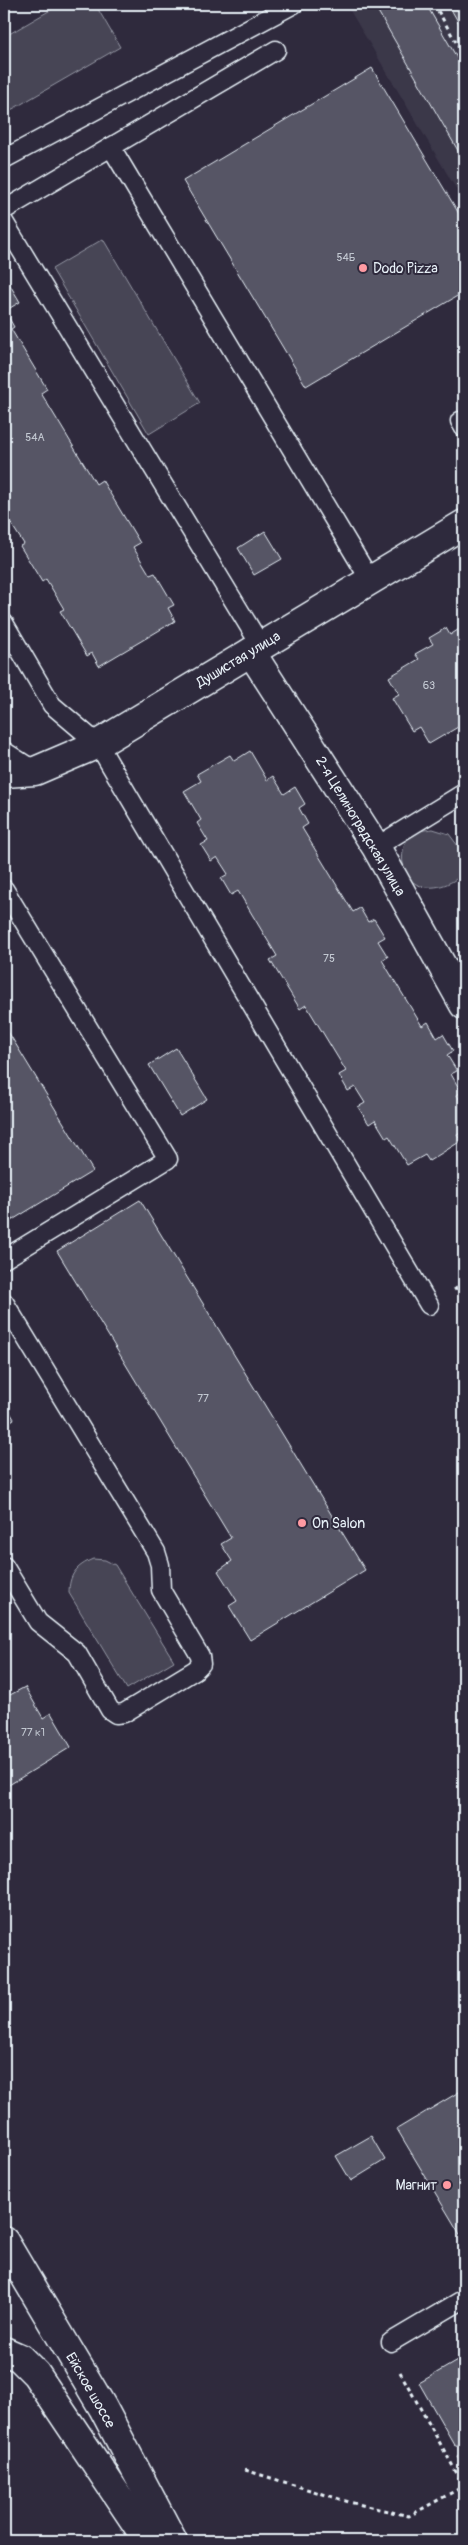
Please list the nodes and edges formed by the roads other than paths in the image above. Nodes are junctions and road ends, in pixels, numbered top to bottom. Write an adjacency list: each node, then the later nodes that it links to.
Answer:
1 (285, 6): 4 (lane)
2 (276, 50): 3 (lane)
3 (111, 147): 5 (lane); 8 (lane)
4 (4, 159)
5 (4, 210)
6 (4, 222): 10 (lane)
7 (464, 524): 8 (street, Душистая улица)
8 (370, 580): 10 (street, Душистая улица)
9 (4, 623): 11 (lane)
10 (256, 649): 11 (street, Душистая улица); 16 (street, 2-я Целиноградская улица)
11 (98, 744): 13 (street, Душистая улица); 21 (lane)
12 (4, 752): 13 (lane)
13 (35, 771): 14 (street, Душистая улица)
14 (4, 773)
15 (464, 793): 16 (lane)
16 (376, 847): 18 (street, 2-я Целиноградская улица)
17 (4, 889): 19 (lane)
18 (464, 1004)
19 (4, 1259)
20 (4, 1302): 22 (lane)
21 (429, 1305)
22 (4, 1566)
23 (4, 2241): 28 (street, Ейское шоссе)
24 (464, 2299): 25 (lane)
25 (391, 2342)
26 (4, 2352): 27 (street)
27 (148, 2541)
28 (173, 2541)

